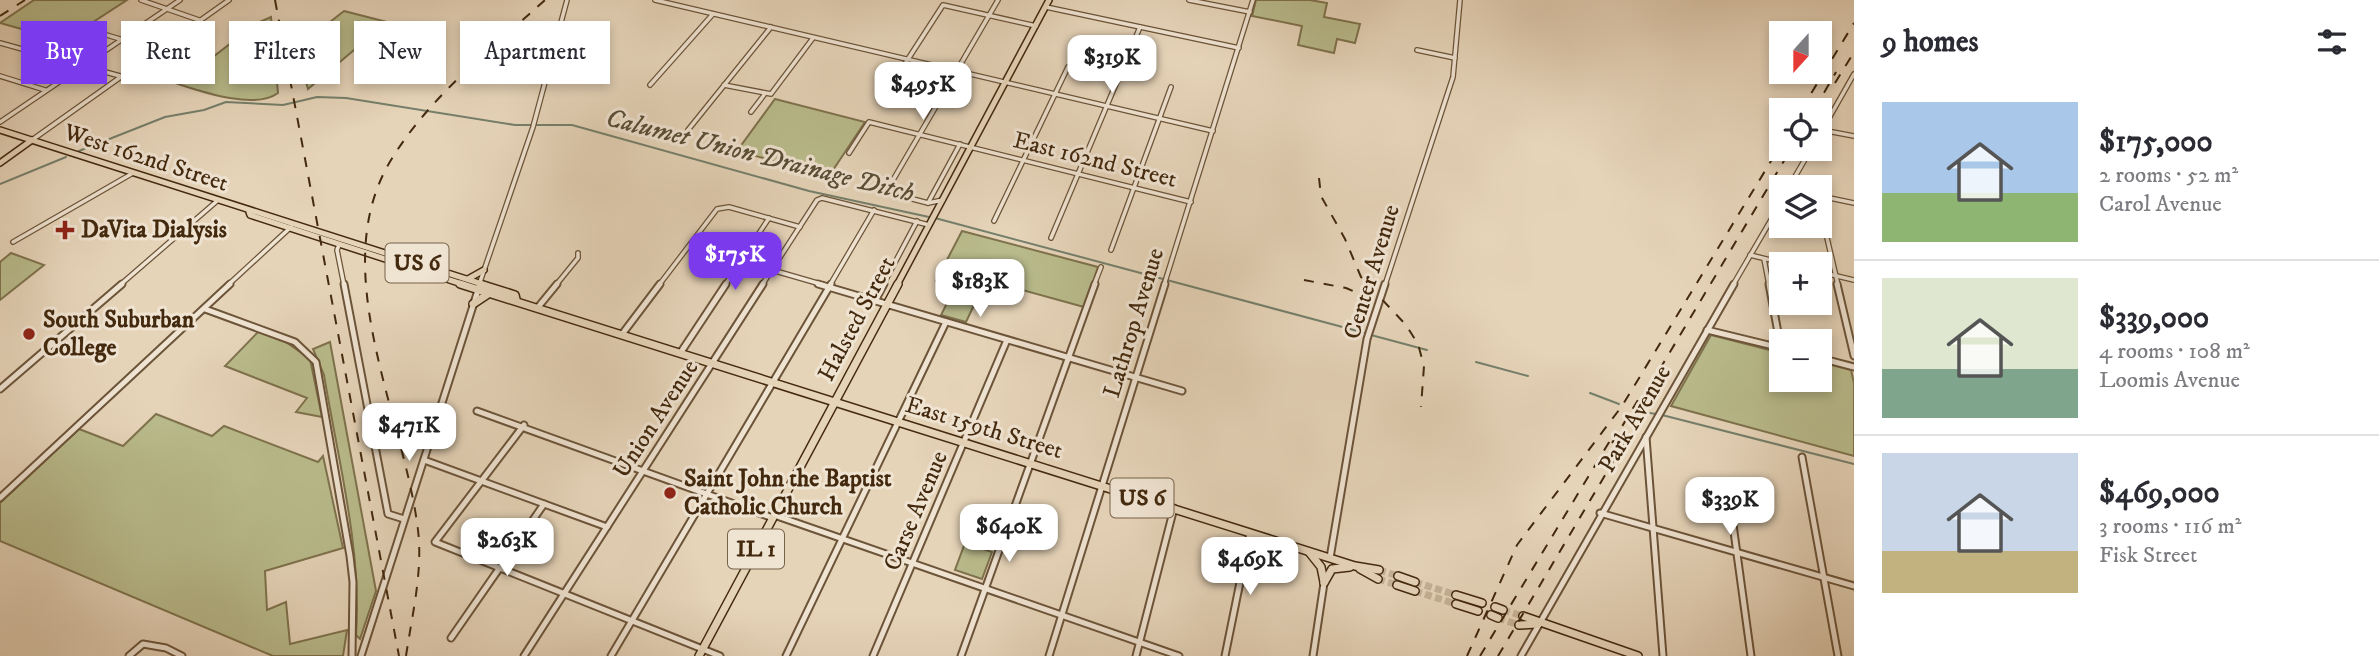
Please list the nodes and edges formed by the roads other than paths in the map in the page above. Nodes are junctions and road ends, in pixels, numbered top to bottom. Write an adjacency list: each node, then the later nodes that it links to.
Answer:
1 (141, 0): 12 (street)
2 (180, 0): 12 (street)
3 (229, 0): 16 (street)
4 (567, 0): 91 (street)
5 (655, 0): 14 (street)
6 (998, 0): 15 (street)
7 (1049, 0): 11 (main road, Halsted Street / IL 1)
8 (1189, 0): 13 (street)
9 (1253, 0): 13 (street, Lathrop Avenue)
10 (1460, 0): 29 (street, Center Avenue)
11 (1046, 7): 18 (main road, Halsted Street / IL 1); 20 (street)
12 (163, 10): 16 (street); 17 (street)
13 (1250, 12): 25 (street, Lathrop Avenue)
14 (713, 14): 19 (street); 39 (street)
15 (989, 15): 18 (street); 30 (street); 32 (street)
16 (200, 20)
17 (147, 21)
18 (1036, 26): 37 (main road, Halsted Street / IL 1)
19 (771, 27): 22 (street); 40 (street)
20 (1140, 27): 25 (street); 46 (street)
21 (107, 35): 23 (street)
22 (813, 38): 30 (street); 45 (street)
23 (121, 39): 26 (street)
24 (2, 46): 27 (street)
25 (1239, 48): 53 (street, Lathrop Avenue)
26 (107, 49)
27 (21, 50)
28 (1417, 50): 29 (street)
29 (1455, 58): 148 (street, Center Avenue)
30 (908, 60): 32 (street); 42 (street)
31 (1068, 67): 44 (street)
32 (956, 71): 37 (street); 55 (street)
33 (107, 73): 36 (street)
34 (1854, 74): 48 (street)
35 (0, 76): 43 (street)
36 (121, 77): 57 (street)
37 (1005, 83): 44 (street); 59 (main road, Halsted Street / IL 1)
38 (56, 84): 43 (street)
39 (650, 85)
40 (724, 85): 45 (street); 52 (street)
41 (1171, 87): 49 (street)
42 (888, 90)
43 (46, 91): 50 (street)
44 (1055, 94): 46 (street); 61 (street)
45 (764, 95): 47 (street)
46 (1107, 106): 49 (street); 64 (street)
47 (751, 112)
48 (1832, 113)
49 (1160, 118): 53 (street); 65 (street)
50 (0, 122)
51 (0, 130): 57 (main road, US 6)
52 (688, 130)
53 (1213, 131): 69 (street, Lathrop Avenue)
54 (1832, 133): 56 (street)
55 (919, 134): 58 (street, East 162nd Street); 60 (street, East 162nd Street); 70 (street)
56 (1854, 136)
57 (32, 140): 62 (main road); 63 (main road, West 162nd Street / US 6)
58 (960, 144): 59 (street, East 162nd Street); 70 (street)
59 (971, 147): 61 (street, East 162nd Street); 67 (main road, Halsted Street / IL 1)
60 (849, 153)
61 (1023, 160): 64 (street, East 162nd Street); 76 (street)
62 (0, 163)
63 (132, 173): 68 (main road, West 162nd Street / US 6); 83 (street)
64 (1078, 174): 65 (street, East 162nd Street); 81 (street)
65 (1134, 188): 69 (street, East 162nd Street); 85 (street)
66 (1832, 198): 71 (street)
67 (943, 200): 70 (street); 73 (main road, Halsted Street / IL 1)
68 (217, 201): 79 (main road, West 162nd Street / US 6); 120 (street)
69 (1191, 202): 118 (street, Lathrop Avenue)
70 (928, 203): 73 (street)
71 (1854, 203)
72 (874, 210): 75 (street); 80 (street, Union Avenue); 98 (street)
73 (936, 213): 78 (main road, Halsted Street / IL 1)
74 (769, 218): 80 (street); 109 (street); 112 (street)
75 (918, 221): 78 (street); 101 (street, Halsted Street)
76 (994, 222)
77 (1769, 223): 87 (street, Park Avenue)
78 (929, 225): 103 (main road, Halsted Street / IL 1)
79 (292, 226): 84 (main road, West 162nd Street / US 6); 105 (street)
80 (800, 227): 92 (street, Union Avenue)
81 (1051, 238)
82 (1827, 238): 94 (street)
83 (13, 242)
84 (341, 242): 95 (main road, West 162nd Street / US 6); 97 (main road, West 162nd Street / US 6); 141 (street)
85 (1111, 250)
86 (578, 253): 104 (street)
87 (1750, 255): 88 (street); 108 (street, Park Avenue)
88 (1764, 259): 89 (street); 107 (street)
89 (1769, 260)
90 (1101, 267): 114 (street)
91 (484, 270): 95 (main road); 97 (street)
92 (772, 271): 98 (street); 116 (street, Union Avenue)
93 (1832, 274): 94 (street)
94 (1836, 275): 96 (street); 113 (street)
95 (465, 279): 97 (main road, West 162nd Street / US 6)
96 (1854, 280)
97 (479, 286): 99 (main road, US 6); 100 (main road, US 6); 102 (street)
98 (828, 287): 101 (street); 119 (street)
99 (491, 294): 100 (main road, US 6); 102 (main road)
100 (516, 299): 104 (main road, US 6)
101 (875, 301): 103 (street)
102 (473, 304): 129 (street)
103 (887, 304): 106 (street); 122 (main road, Halsted Street / IL 1)
104 (539, 306): 109 (main road, East 159th Street / US 6)
105 (205, 309): 136 (street); 174 (street)
106 (946, 322): 110 (street); 124 (street)
107 (1777, 329)
108 (1707, 330): 111 (street); 126 (street, Park Avenue)
109 (623, 333): 112 (main road, East 159th Street / US 6)
110 (1007, 340): 114 (street); 127 (street, Carse Avenue)
111 (1769, 346)
112 (681, 352): 116 (main road, East 159th Street / US 6)
113 (1854, 356)
114 (1070, 358): 118 (street); 130 (street)
115 (1832, 361): 117 (street)
116 (713, 362): 119 (main road, East 159th Street / US 6); 131 (street, Union Avenue)
117 (1854, 367)
118 (1135, 377): 121 (street); 133 (street, Lathrop Avenue)
119 (773, 381): 122 (main road, East 159th Street / US 6); 135 (street)
120 (0, 388)
121 (1182, 391)
122 (835, 401): 124 (main road, East 159th Street / US 6); 140 (main road, Halsted Street / IL 1)
123 (477, 411): 125 (street)
124 (898, 421): 127 (main road, East 159th Street / US 6); 145 (street)
125 (524, 425): 131 (street); 132 (street)
126 (1646, 436): 139 (street, Park Avenue); 143 (street)
127 (965, 442): 130 (main road, East 159th Street / US 6); 149 (street, Carse Avenue)
128 (1802, 457): 153 (street)
129 (424, 460): 132 (street); 141 (street)
130 (1033, 463): 133 (main road, East 159th Street / US 6); 158 (street)
131 (644, 470): 135 (street); 142 (street, Union Avenue)
132 (481, 481): 137 (street); 151 (street)
133 (1102, 485): 138 (main road, East 159th Street / US 6); 162 (street, Lathrop Avenue)
134 (1728, 488): 147 (street)
135 (706, 494): 140 (street); 164 (street)
136 (0, 498)
137 (544, 503): 142 (street); 151 (street)
138 (1174, 508): 144 (main road, East 159th Street / US 6); 168 (street)
139 (1600, 513): 143 (street); 165 (street, Park Avenue)
140 (773, 516): 145 (street); 170 (main road, Halsted Street / IL 1)
141 (404, 519): 169 (street)
142 (607, 527): 159 (street, Union Avenue)
143 (1654, 528): 147 (street); 188 (street)
144 (1250, 532): 146 (main road, East 159th Street / US 6); 185 (street)
145 (842, 539): 149 (street); 179 (street)
146 (1308, 551): 148 (main road, East 159th Street / US 6); 155 (main road)
147 (1736, 552): 153 (street); 189 (street)
148 (1330, 558): 150 (main road, East 159th Street / US 6)
149 (913, 563): 158 (street); 180 (street, Carse Avenue)
150 (1355, 566): 152 (main road, East 159th Street / US 6); 155 (main road)
151 (498, 568): 159 (street); 167 (street)
152 (1378, 575)
153 (1824, 578): 157 (street); 190 (street)
154 (1397, 581): 156 (main road)
155 (1324, 583): 186 (street)
156 (1415, 586)
157 (1854, 586)
158 (986, 589): 162 (street); 181 (street)
159 (564, 594): 164 (street); 176 (street, Union Avenue)
160 (1456, 599): 161 (main road)
161 (1480, 607)
162 (1062, 615): 168 (street); 182 (street, Lathrop Avenue)
163 (1523, 616): 165 (main road)
164 (632, 621): 170 (street); 177 (street)
165 (1539, 624): 166 (main road); 171 (main road); 187 (street, Park Avenue)
166 (1519, 625)
167 (451, 638)
168 (1140, 642): 183 (street); 184 (street)
169 (364, 645): 174 (street); 175 (street)
170 (701, 653): 178 (street)
171 (1635, 655)
172 (129, 656): 173 (street)
173 (182, 656)
174 (353, 656)
175 (361, 656)
176 (524, 656)
177 (611, 656)
178 (720, 656)
179 (786, 656)
180 (873, 656)
181 (961, 656)
182 (1049, 656)
183 (1136, 656)
184 (1179, 656)
185 (1224, 656)
186 (1313, 656)
187 (1521, 656)
188 (1662, 656)
189 (1751, 656)
190 (1839, 656)

